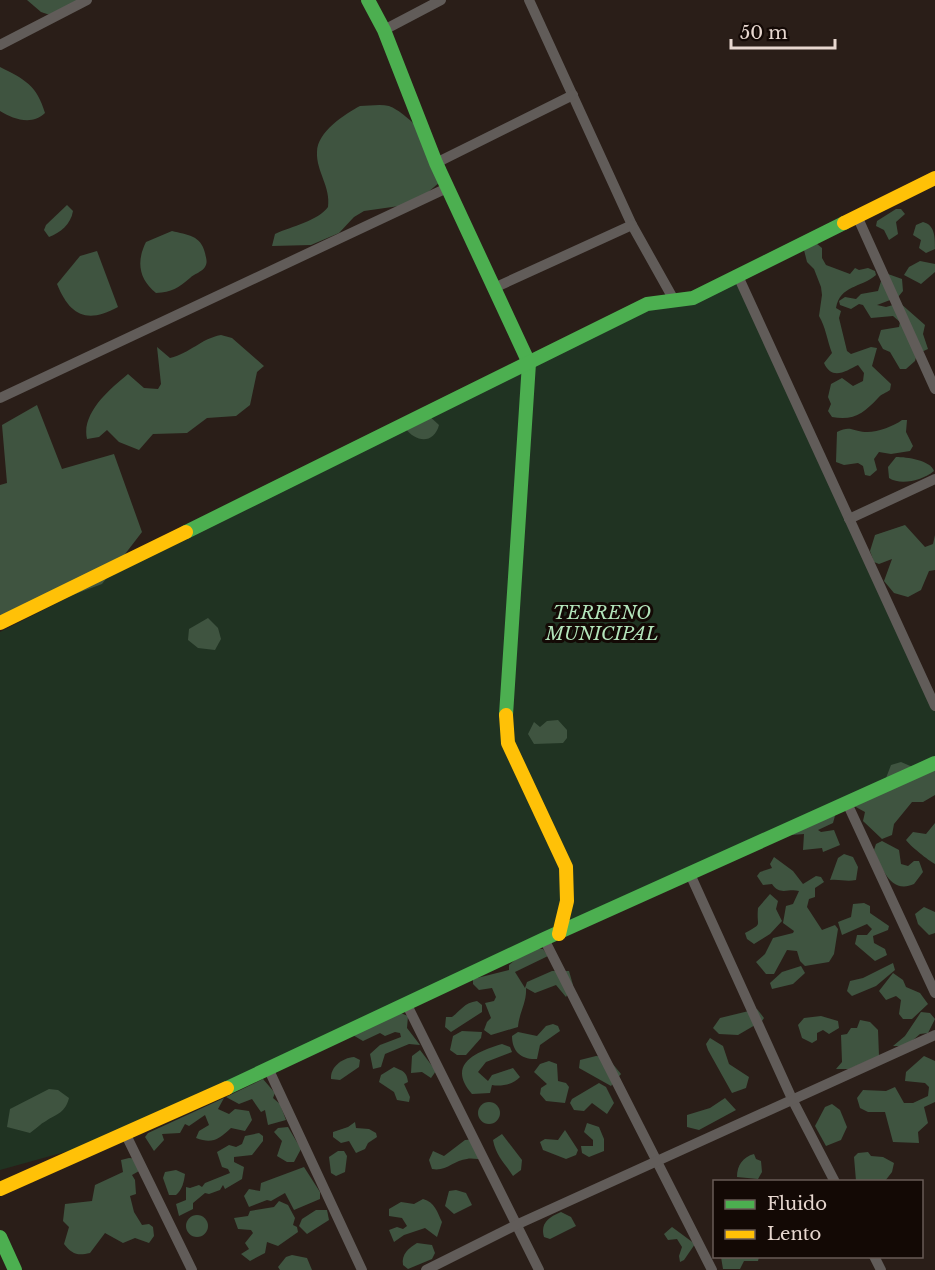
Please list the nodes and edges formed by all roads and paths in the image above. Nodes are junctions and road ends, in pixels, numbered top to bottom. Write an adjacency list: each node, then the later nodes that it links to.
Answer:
1 (87, 0): 6 (street)
2 (368, 0): 5 (street)
3 (441, 0): 5 (street)
4 (529, 0): 7 (street)
5 (384, 30): 8 (street)
6 (0, 45)
7 (573, 95): 8 (street); 12 (street)
8 (436, 163): 10 (street)
9 (935, 178): 11 (street)
10 (447, 188): 14 (street); 18 (street)
11 (857, 216): 13 (street); 17 (street)
12 (632, 225): 14 (street); 15 (street)
13 (738, 276): 15 (street); 20 (street)
14 (494, 288): 16 (street)
15 (674, 300): 16 (street)
16 (529, 363): 21 (street); 26 (street)
17 (935, 389)
18 (0, 398)
19 (935, 479): 20 (street)
20 (849, 519): 22 (street)
21 (0, 623)
22 (935, 706)
23 (935, 763): 24 (street)
24 (848, 803): 25 (street); 28 (street)
25 (690, 874): 26 (street); 32 (street)
26 (560, 934): 27 (street)
27 (544, 939): 29 (street); 34 (street)
28 (935, 993)
29 (407, 1005): 31 (street); 37 (street)
30 (935, 1035): 32 (street)
31 (268, 1068): 33 (street); 41 (street)
32 (793, 1101): 34 (street); 35 (street)
33 (126, 1135): 36 (street); 40 (street)
34 (657, 1162): 37 (street); 44 (street)
35 (834, 1180)
36 (0, 1189)
37 (516, 1226): 42 (street); 43 (street)
38 (0, 1237): 39 (street)
39 (15, 1270)
40 (192, 1270)
41 (363, 1270)
42 (426, 1270)
43 (539, 1270)
44 (712, 1270)

